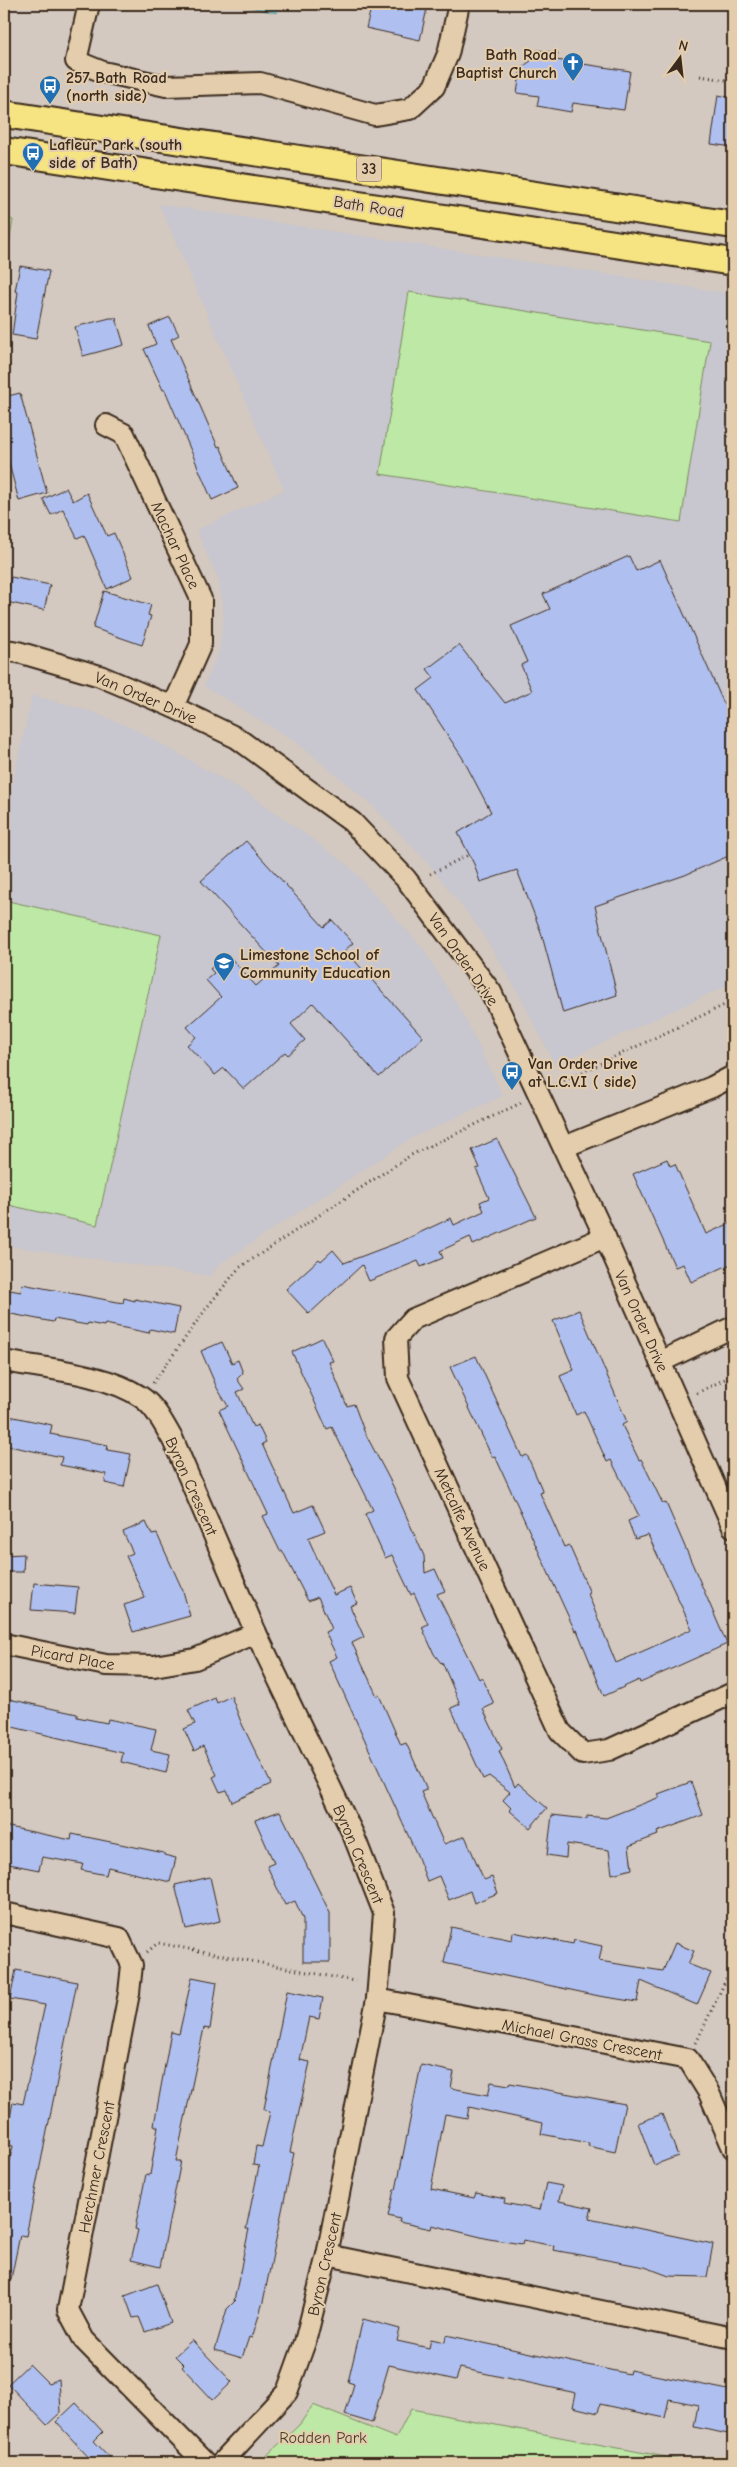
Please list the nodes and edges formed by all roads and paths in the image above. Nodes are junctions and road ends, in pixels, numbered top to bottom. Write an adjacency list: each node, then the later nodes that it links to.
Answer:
1 (88, 4): 2 (street)
2 (459, 4)
3 (700, 76): 4 (path)
4 (733, 81)
5 (4, 114): 7 (main road, 33)
6 (4, 151): 8 (main road, Bath Road / 33)
7 (733, 225)
8 (733, 262)
9 (106, 425): 11 (street, Machar Place)
10 (4, 650): 11 (street, Van Order Drive)
11 (174, 707): 16 (street, Van Order Drive)
12 (470, 854): 13 (path)
13 (430, 874)
14 (733, 1001): 16 (path)
15 (733, 1076): 17 (street)
16 (539, 1092): 17 (street, Van Order Drive); 24 (path)
17 (564, 1147): 18 (street, Van Order Drive)
18 (605, 1237): 21 (street, Van Order Drive); 28 (street, Metcalfe Avenue)
19 (733, 1327): 21 (street)
20 (4, 1361): 24 (street, Byron Crescent)
21 (660, 1362): 25 (street, Van Order Drive)
22 (733, 1375): 23 (path)
23 (697, 1393)
24 (142, 1398): 26 (street, Byron Crescent)
25 (733, 1527)
26 (256, 1633): 27 (street, Picard Place); 32 (street, Byron Crescent)
27 (4, 1644)
28 (733, 1693)
29 (4, 1913): 30 (street)
30 (132, 1965): 32 (path); 37 (street, Herchmer Crescent)
31 (733, 1965): 33 (path)
32 (378, 1992): 33 (street, Michael Grass Crescent); 35 (street, Byron Crescent)
33 (688, 2060): 34 (street)
34 (733, 2148)
35 (327, 2255): 36 (street); 38 (street, Byron Crescent)
36 (733, 2338)
37 (205, 2463)
38 (221, 2463)

